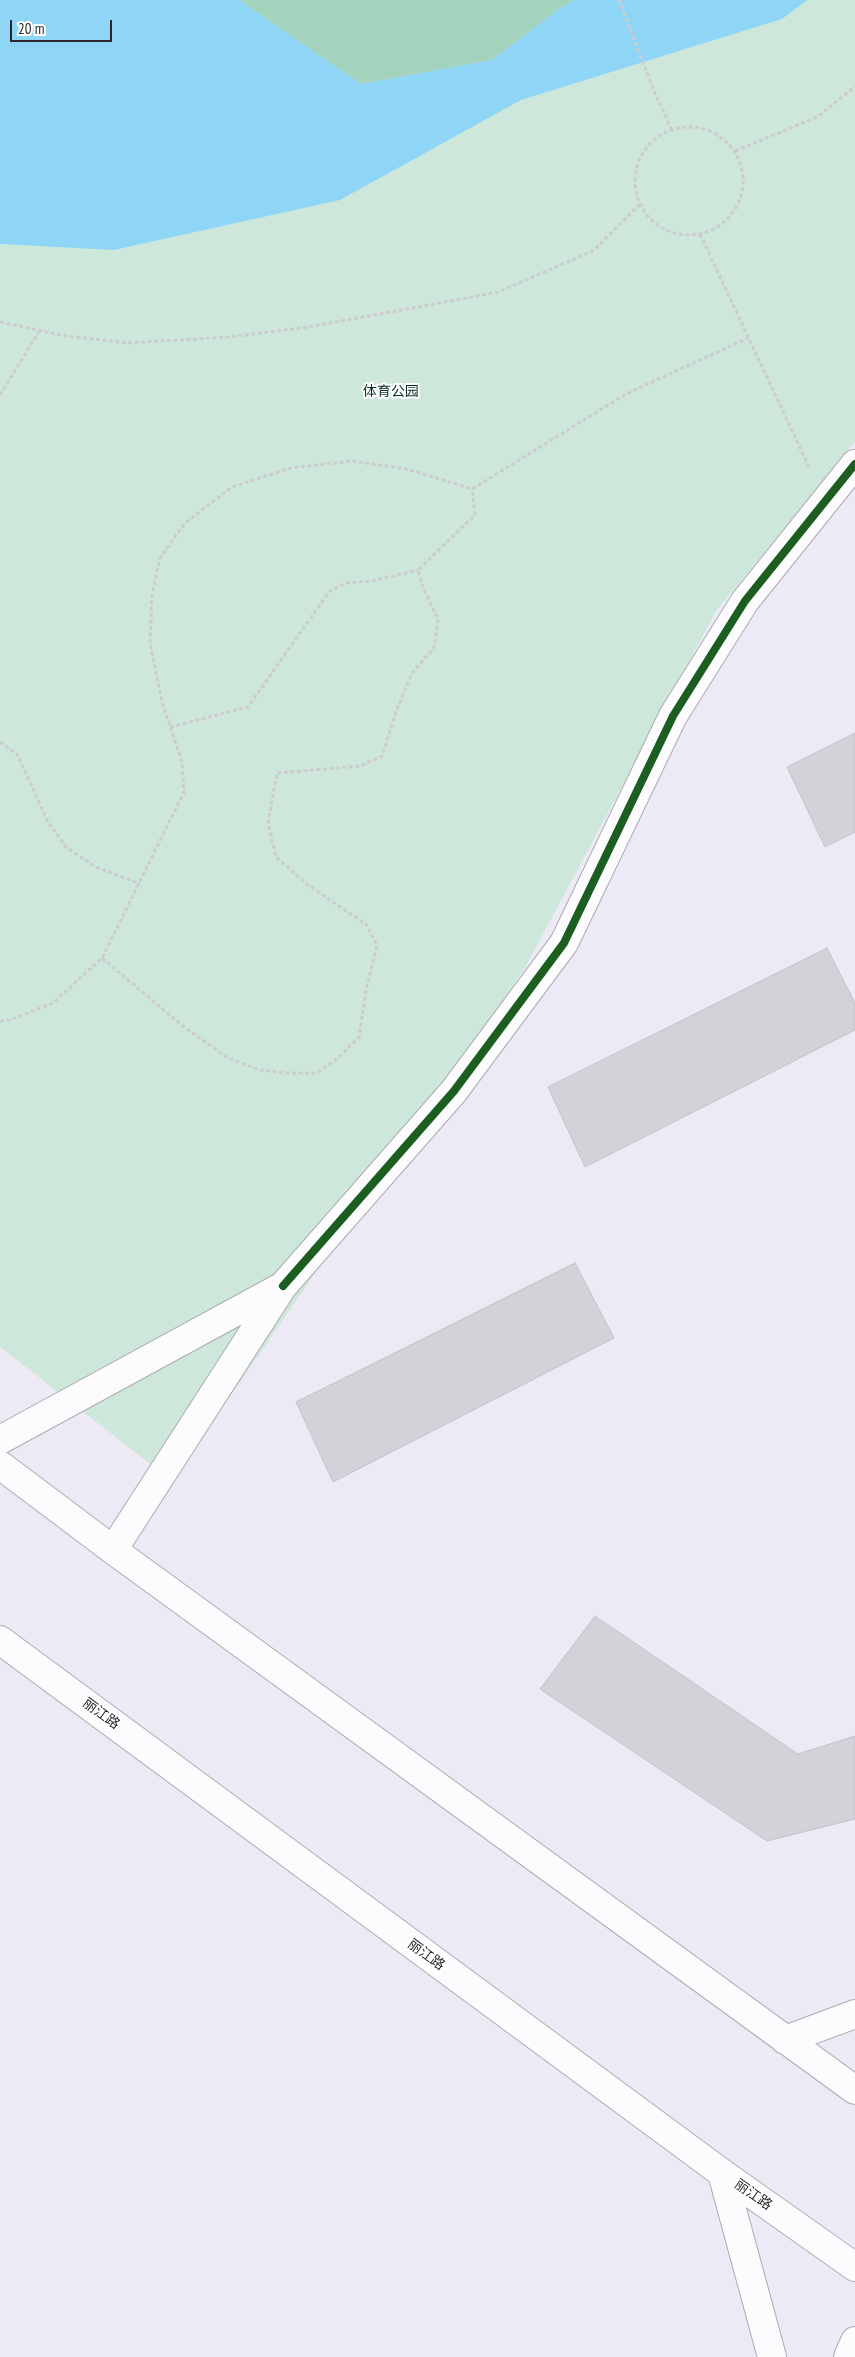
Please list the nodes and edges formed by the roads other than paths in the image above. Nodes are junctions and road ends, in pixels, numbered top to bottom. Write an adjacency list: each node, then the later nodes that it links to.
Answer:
1 (855, 464): 2 (main road)
2 (284, 1286): 3 (main road); 5 (main road)
3 (0, 1440)
4 (0, 1465): 5 (main road)
5 (113, 1550): 8 (main road)
6 (0, 1640): 10 (main road, 丽江路)
7 (855, 2014): 8 (main road)
8 (785, 2040): 9 (main road)
9 (855, 2090)
10 (722, 2173): 11 (main road, 丽江路); 13 (main road)
11 (855, 2267)
12 (855, 2340): 14 (main road)
13 (772, 2357)
14 (848, 2357)

